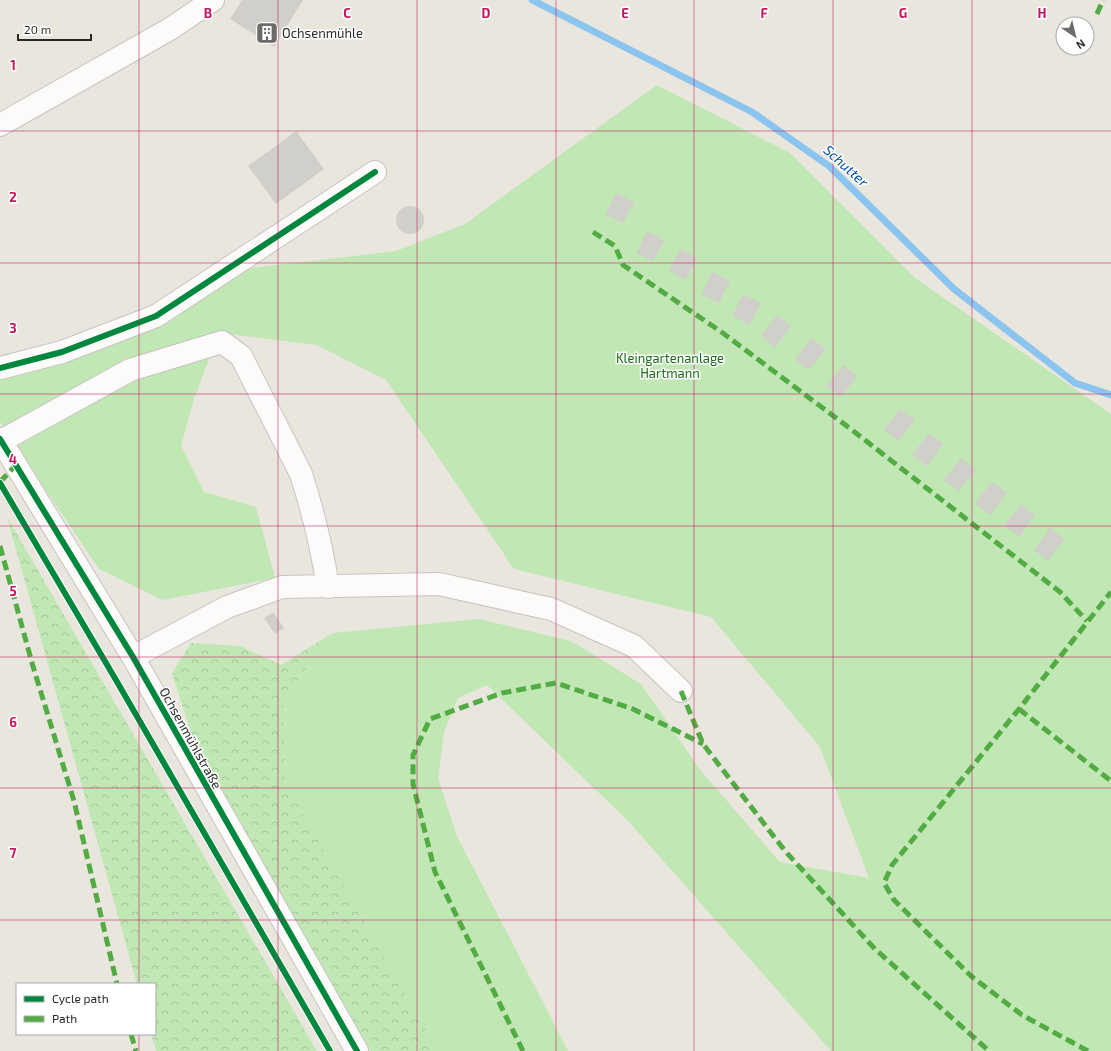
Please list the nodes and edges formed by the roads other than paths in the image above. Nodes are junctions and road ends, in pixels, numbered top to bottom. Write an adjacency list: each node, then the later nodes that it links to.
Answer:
1 (213, 0): 2 (street)
2 (0, 125)
3 (375, 172): 4 (street)
4 (0, 368)
5 (1, 440): 6 (street); 7 (street, Ochsenmühlstraße)
6 (328, 587): 7 (street); 8 (street)
7 (133, 657): 9 (street, Ochsenmühlstraße)
8 (681, 691)
9 (357, 1051)

